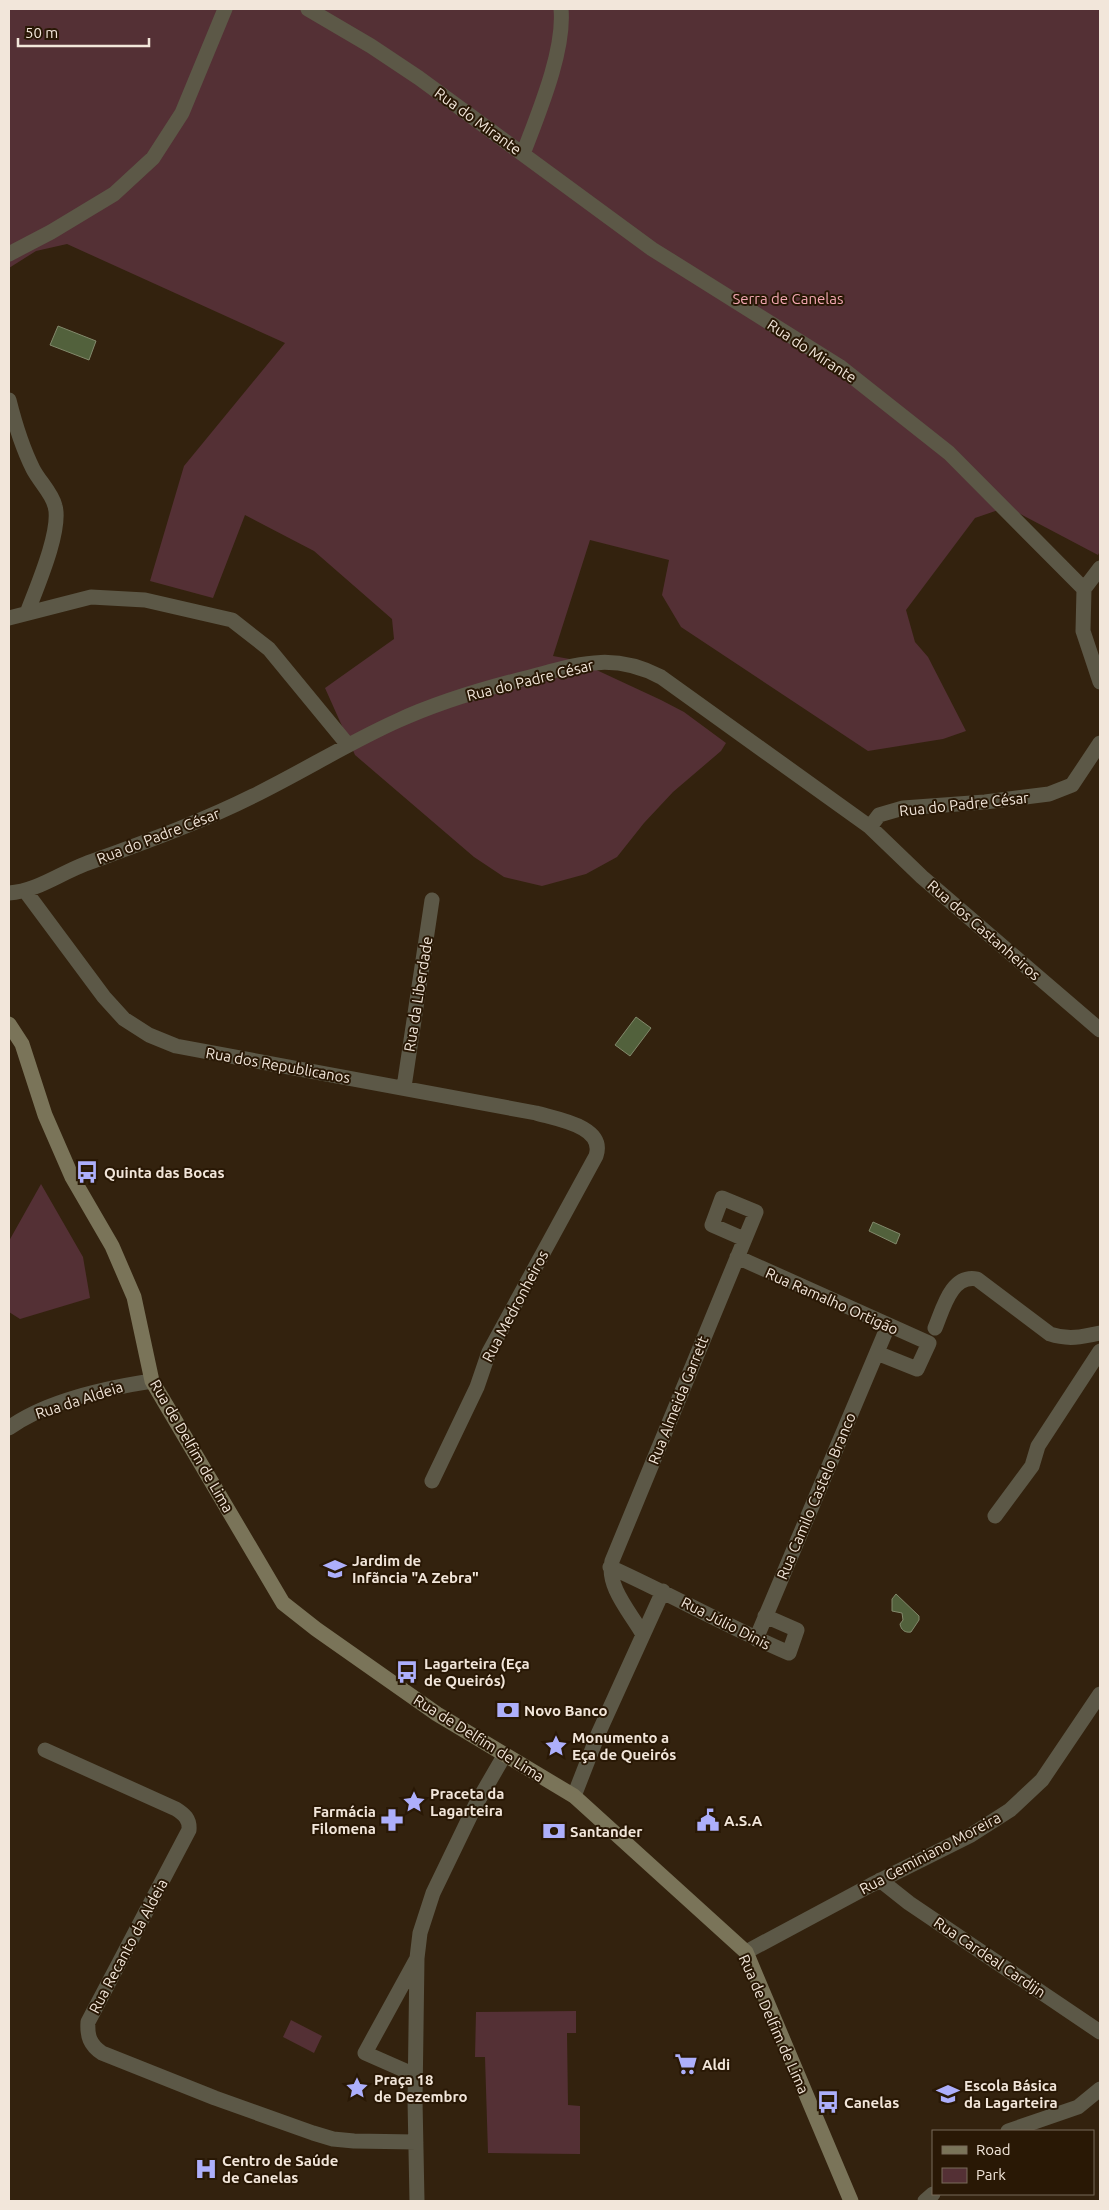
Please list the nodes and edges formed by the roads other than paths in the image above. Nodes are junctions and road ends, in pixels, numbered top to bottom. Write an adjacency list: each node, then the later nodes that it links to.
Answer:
1 (225, 9): 5 (street)
2 (308, 9): 4 (street, Rua do Mirante)
3 (561, 9): 4 (street)
4 (523, 154): 8 (street, Rua do Mirante)
5 (9, 254)
6 (9, 400): 9 (street)
7 (1100, 568): 8 (street)
8 (1084, 589): 11 (street)
9 (27, 613): 10 (street); 13 (street)
10 (9, 618)
11 (1100, 682)
12 (1100, 743): 14 (street, Rua do Padre César)
13 (348, 745): 14 (street, Rua do Padre César); 15 (street, Rua do Padre César)
14 (870, 827): 19 (street, Rua dos Castanheiros)
15 (26, 892): 16 (street, Rua do Padre César); 20 (street, Rua dos Republicanos)
16 (9, 893)
17 (432, 900): 20 (street, Rua da Liberdade)
18 (9, 1024): 29 (main road, Rua de Delfim de Lima)
19 (1100, 1030)
20 (404, 1088): 21 (street, Rua dos Republicanos)
21 (592, 1135): 31 (street, Rua Medronheiros)
22 (744, 1239): 23 (street, Rua Almeida Garrett)
23 (736, 1257): 24 (street, Rua Ramalho Ortigão); 33 (street, Rua Almeida Garrett)
24 (888, 1326): 28 (street, Rua Camilo Castelo Branco); 28 (street, Rua Ramalho Ortigão)
25 (935, 1328): 26 (street)
26 (1100, 1333)
27 (1100, 1350): 32 (street)
28 (877, 1353): 35 (street, Rua Camilo Castelo Branco)
29 (152, 1380): 30 (street, Rua da Aldeia); 40 (main road, Rua de Delfim de Lima)
30 (9, 1428)
31 (432, 1481)
32 (995, 1516)
33 (611, 1564): 34 (street, Rua Júlio Dinis); 36 (street)
34 (662, 1591): 36 (street); 37 (street, Rua Júlio Dinis)
35 (765, 1616): 37 (street, Rua Camilo Castelo Branco); 37 (street, Rua Júlio Dinis)
36 (642, 1633): 41 (street)
37 (756, 1639)
38 (1100, 1694): 42 (street, Rua Geminiano Moreira)
39 (45, 1750): 49 (street, Rua Recanto da Aldeia)
40 (504, 1756): 41 (main road, Rua de Delfim de Lima); 44 (street)
41 (574, 1796): 43 (main road, Rua de Delfim de Lima)
42 (880, 1880): 43 (street, Rua Geminiano Moreira); 45 (street, Rua Cardeal Cardijn)
43 (746, 1952): 51 (main road, Rua de Delfim de Lima)
44 (418, 1958): 46 (street); 46 (street)
45 (1100, 2032)
46 (415, 2075): 49 (street)
47 (1100, 2089): 48 (street)
48 (1011, 2130)
49 (416, 2142): 50 (street)
50 (417, 2201)
51 (851, 2201)

